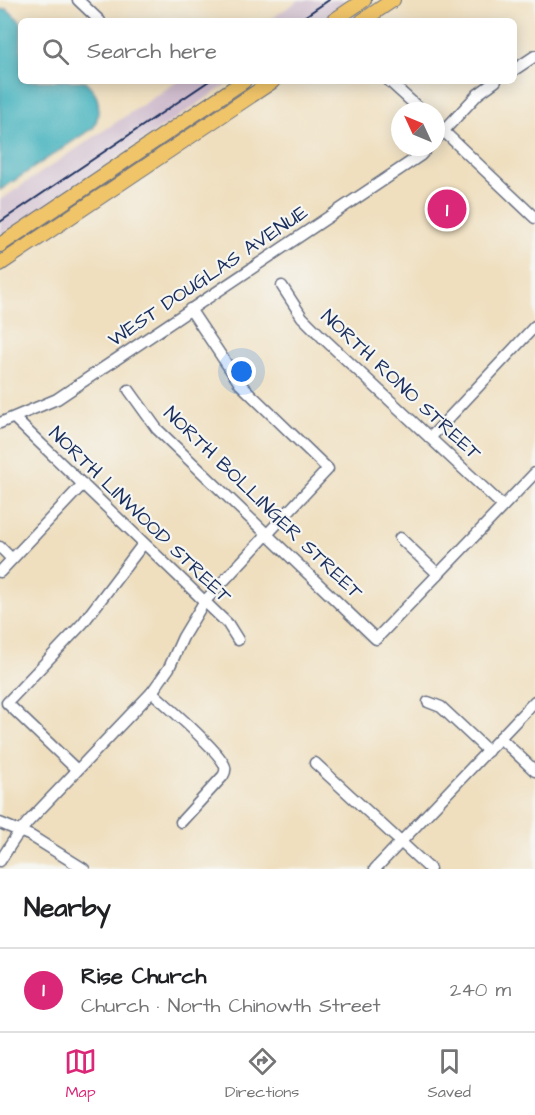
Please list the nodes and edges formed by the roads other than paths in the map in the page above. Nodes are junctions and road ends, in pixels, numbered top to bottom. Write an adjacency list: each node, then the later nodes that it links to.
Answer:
1 (78, 0): 4 (street)
2 (364, 0): 5 (main road)
3 (393, 0): 6 (main road)
4 (97, 18)
5 (337, 18)
6 (366, 18)
7 (535, 56): 8 (street)
8 (517, 68)
9 (240, 84): 17 (main road)
10 (269, 84): 19 (main road)
11 (392, 84): 13 (street)
12 (492, 84): 14 (street)
13 (412, 102)
14 (445, 125)
15 (445, 137): 18 (street)
16 (420, 156): 23 (street, WEST DOUGLAS AVENUE)
17 (106, 174): 19 (main road); 20 (main road)
18 (535, 218)
19 (38, 238): 21 (main road)
20 (0, 245)
21 (0, 264)
22 (282, 286): 28 (street, NORTH RONO STREET)
23 (190, 309): 26 (street, WEST DOUGLAS AVENUE); 32 (street)
24 (535, 326): 28 (street)
25 (129, 390): 32 (street, NORTH BOLLINGER STREET)
26 (14, 418): 27 (street, WEST DOUGLAS AVENUE); 30 (street, NORTH LINWOOD STREET)
27 (0, 423)
28 (430, 438): 31 (street, NORTH RONO STREET)
29 (535, 473): 31 (street)
30 (83, 484): 34 (street, NORTH LINWOOD STREET); 36 (street)
31 (502, 506): 38 (street)
32 (267, 535): 38 (street, NORTH BOLLINGER STREET); 39 (street)
33 (400, 538): 38 (street)
34 (143, 544): 39 (street, NORTH LINWOOD STREET); 47 (street)
35 (0, 547): 36 (street)
36 (12, 559): 37 (street)
37 (0, 572)
38 (438, 574)
39 (204, 602): 40 (street, NORTH LINWOOD STREET); 41 (street)
40 (238, 640)
41 (152, 692): 47 (street); 49 (street)
42 (535, 701): 44 (street)
43 (429, 702): 45 (street)
44 (500, 738): 45 (street); 48 (street)
45 (488, 750): 52 (street)
46 (315, 763): 52 (street)
47 (77, 770): 51 (street)
48 (535, 771)
49 (181, 822)
50 (0, 823): 51 (street)
51 (20, 831): 53 (street); 54 (street)
52 (401, 842): 55 (street); 56 (street)
53 (0, 861)
54 (84, 869)
55 (375, 869)
56 (430, 869)

